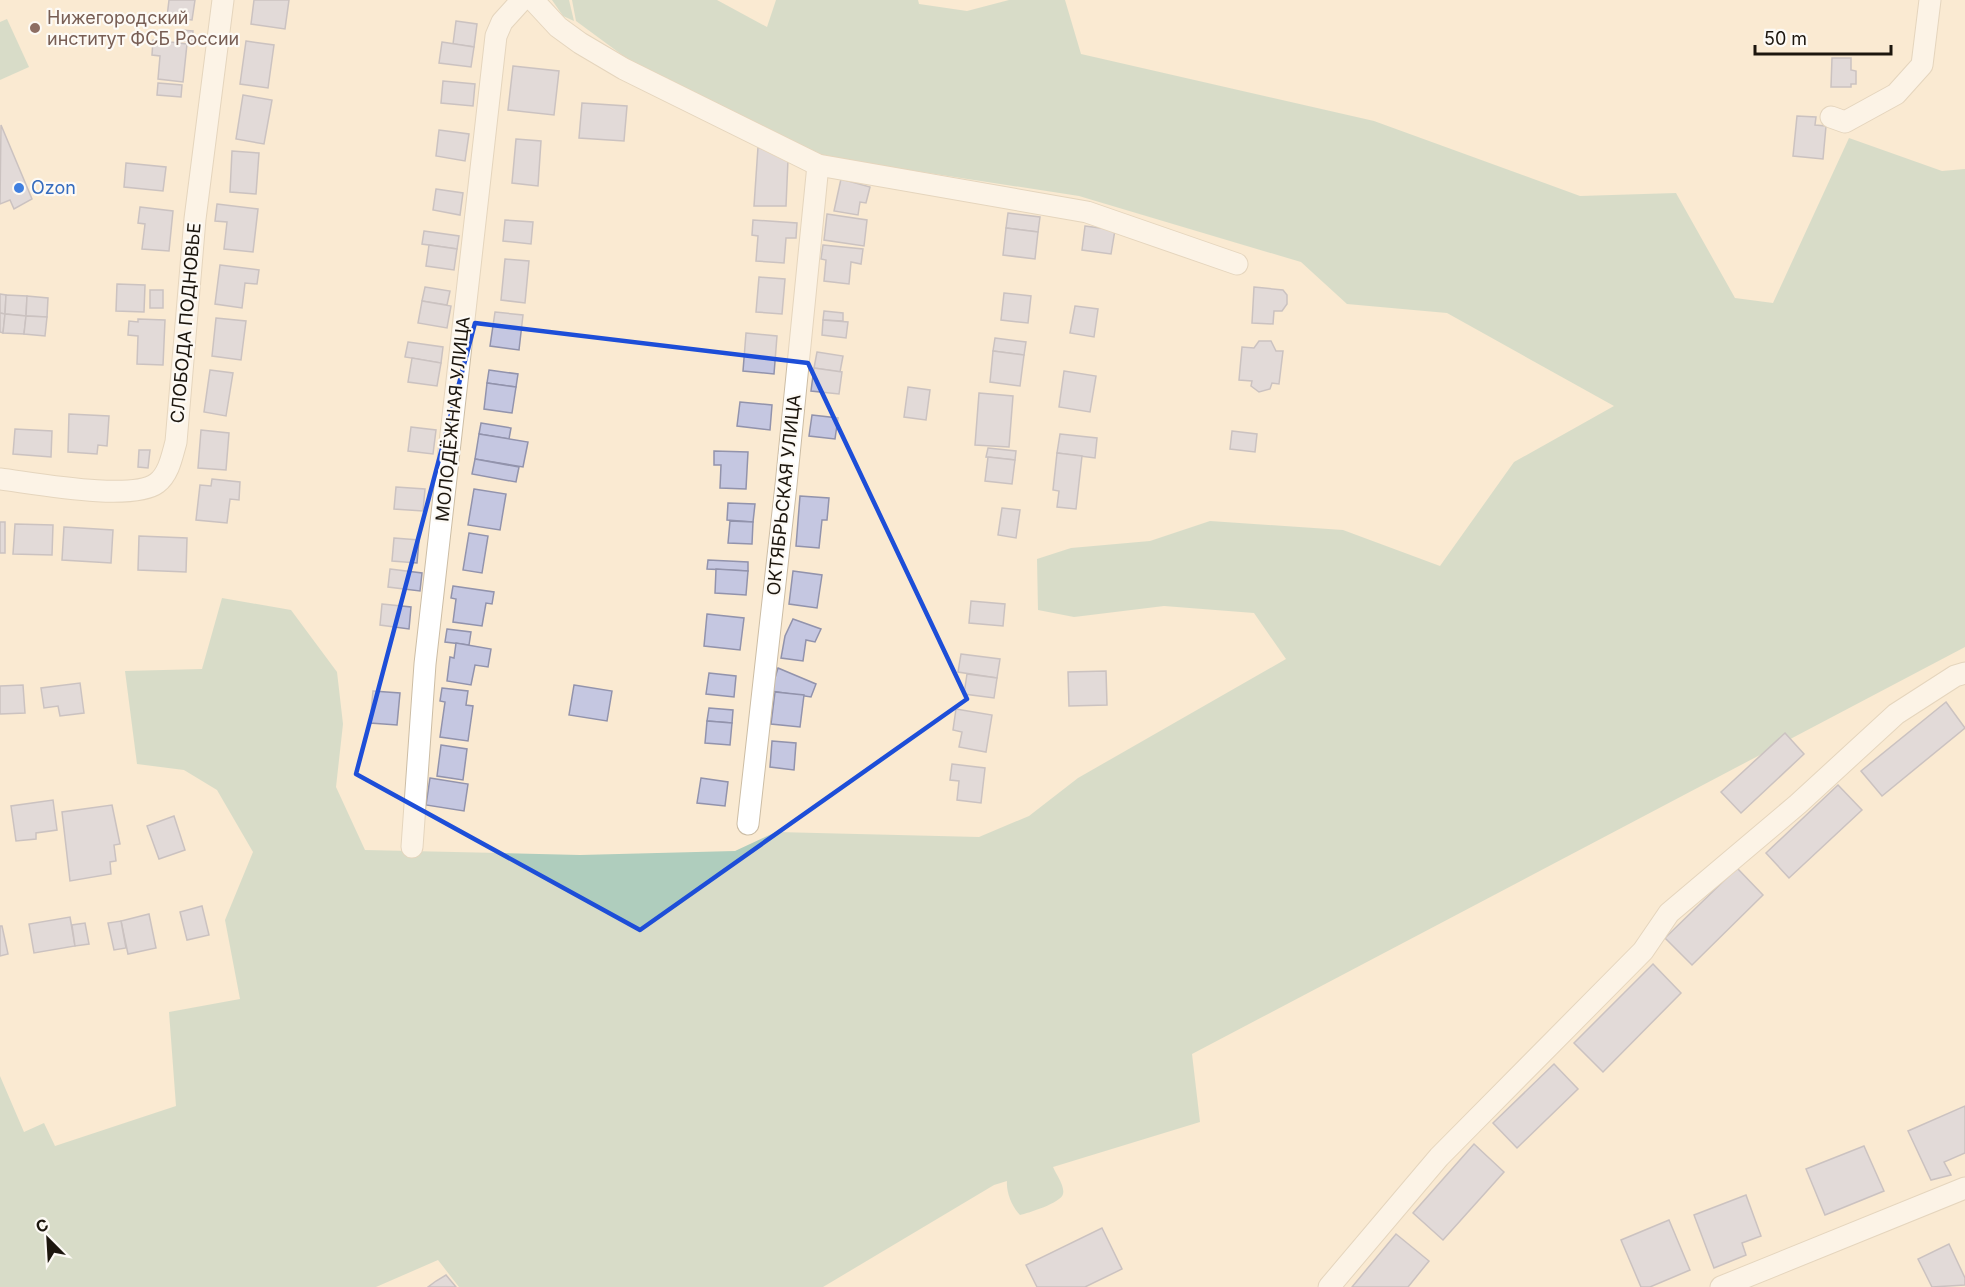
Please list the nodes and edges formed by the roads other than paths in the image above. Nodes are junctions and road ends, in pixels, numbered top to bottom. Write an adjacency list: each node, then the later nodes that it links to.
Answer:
1 (223, 0): 8 (street, СЛОБОДА ПОДНОВЬЕ)
2 (522, 0): 11 (street, МОЛОДЁЖНАЯ УЛИЦА)
3 (533, 0): 6 (street)
4 (1930, 0): 5 (street)
5 (1831, 117)
6 (818, 165): 7 (street); 10 (street, ОКТЯБРЬСКАЯ УЛИЦА)
7 (1237, 264)
8 (0, 479)
9 (1965, 673): 13 (street)
10 (747, 824)
11 (412, 847)
12 (1964, 1191): 14 (street)
13 (1329, 1287)
14 (1721, 1287)

